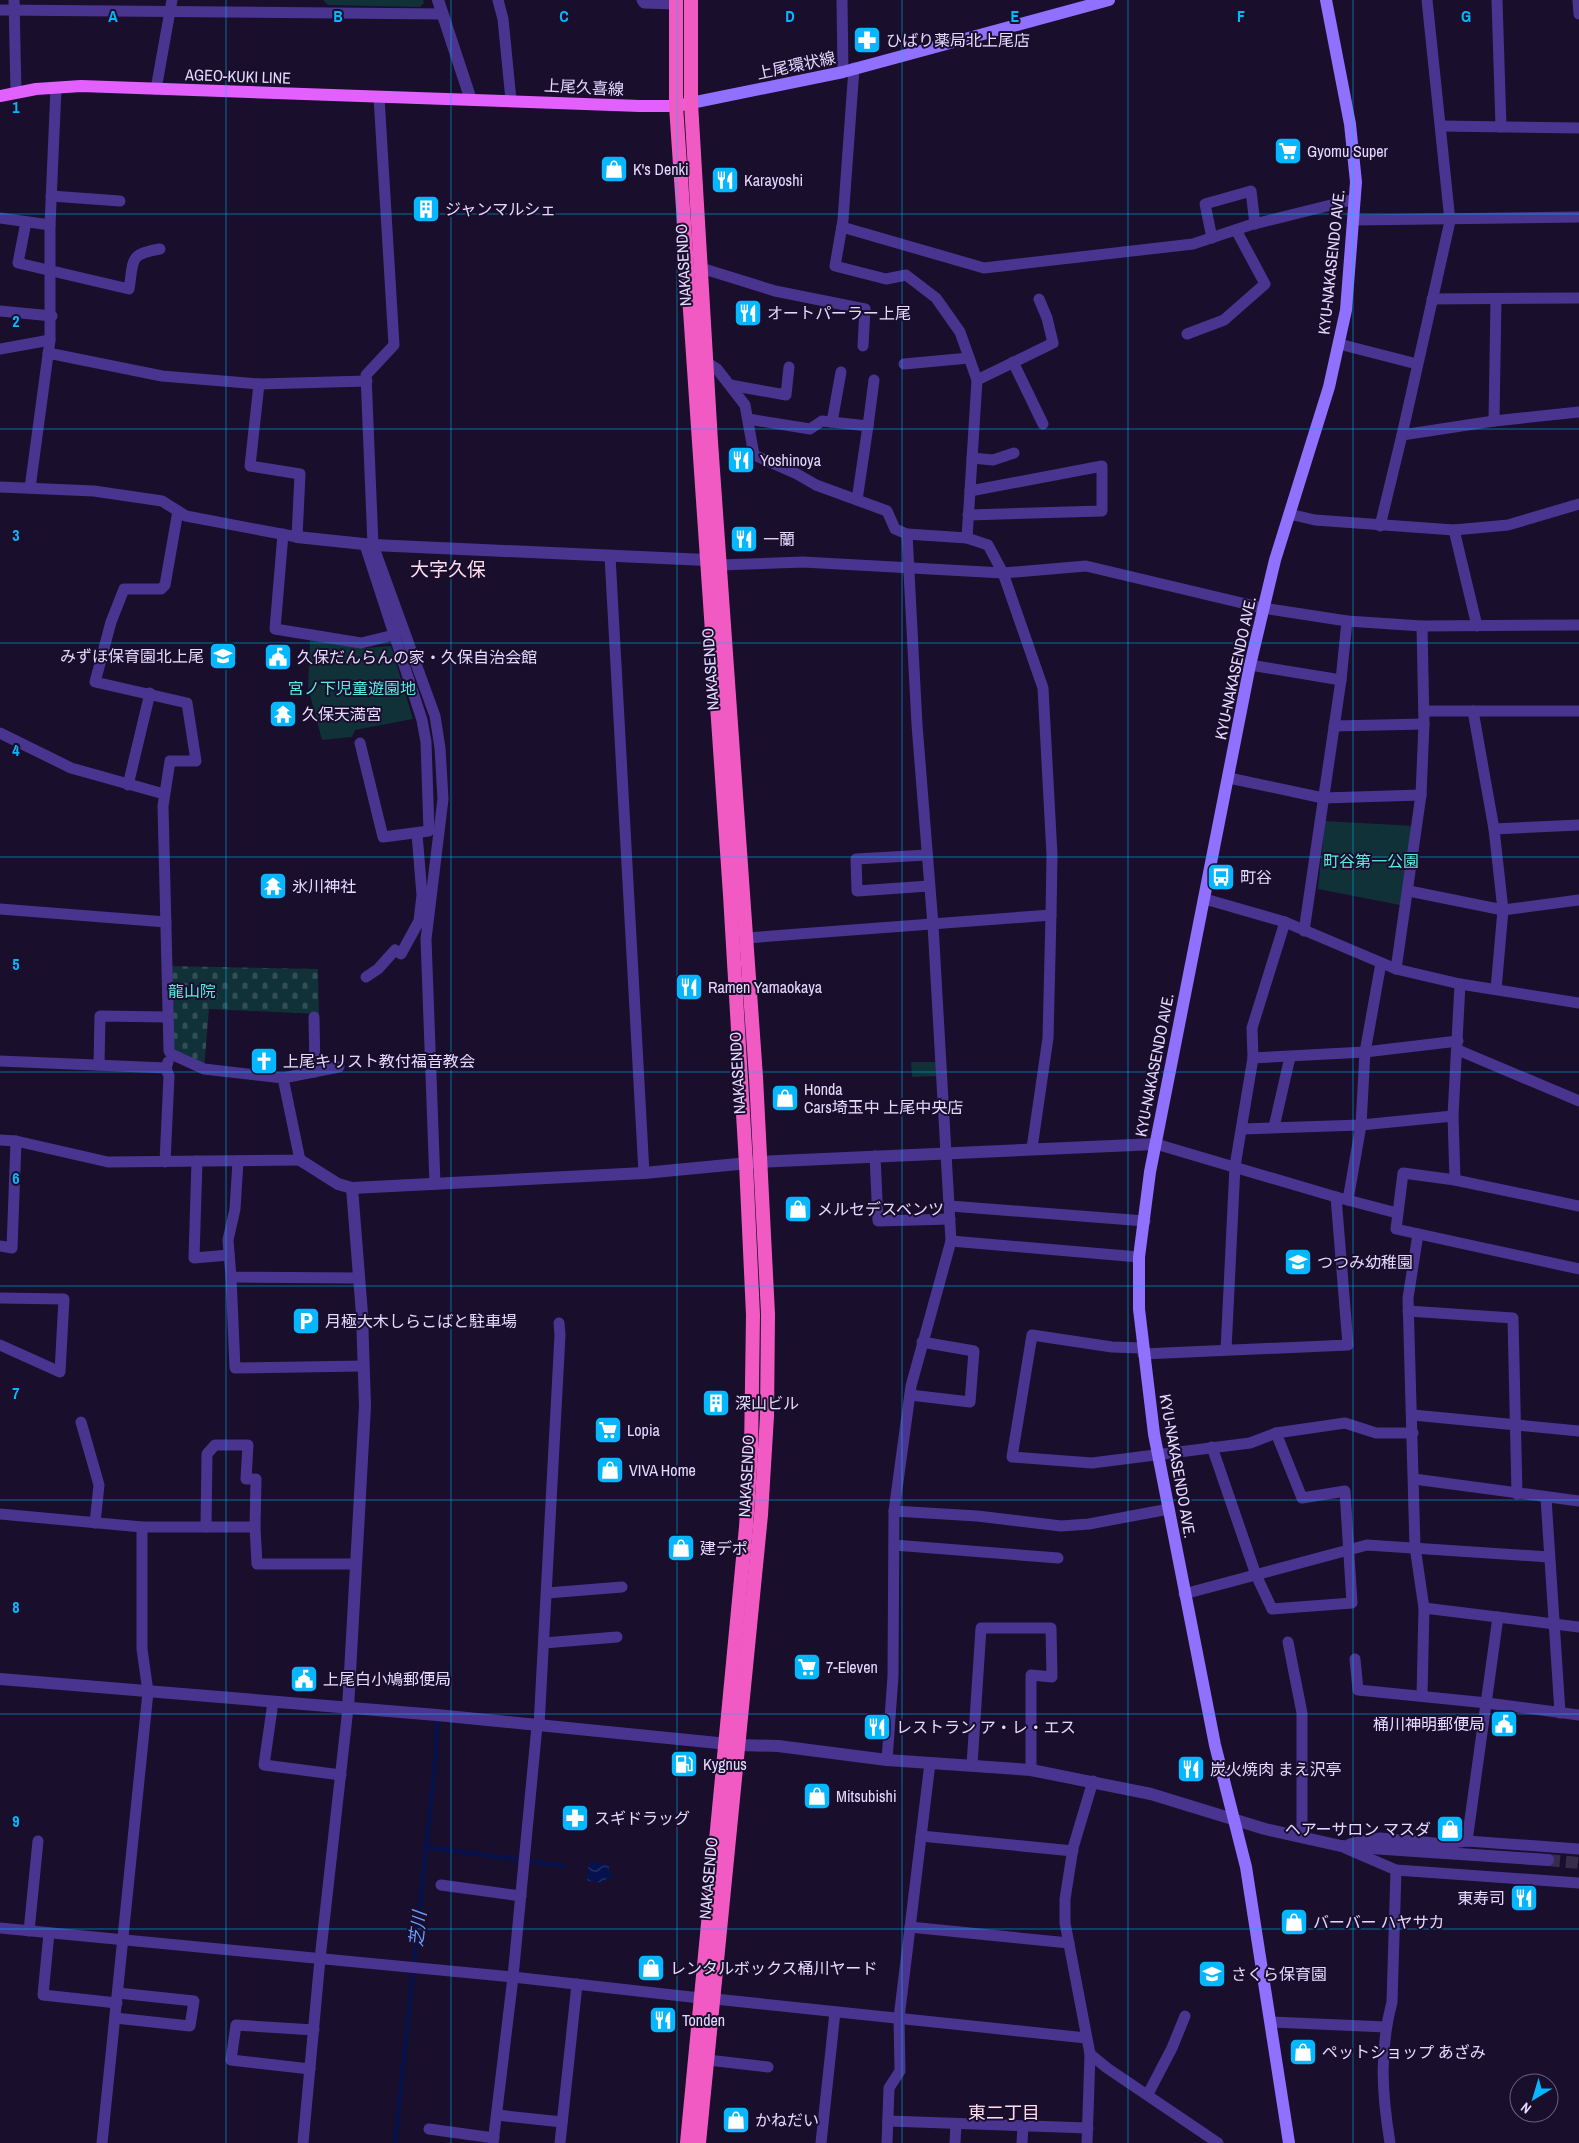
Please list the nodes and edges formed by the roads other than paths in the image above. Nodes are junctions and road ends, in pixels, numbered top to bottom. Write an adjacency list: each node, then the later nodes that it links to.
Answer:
1 (438, 0): 16 (street)
2 (498, 0): 25 (street)
3 (642, 0): 11 (street)
4 (691, 0): 26 (highway, NAKASENDO)
5 (842, 0): 18 (street)
6 (1109, 0): 18 (main road, 上尾環状線)
7 (1326, 0): 32 (main road, KYU-NAKASENDO AVE.)
8 (1427, 0): 28 (street)
9 (1497, 0): 29 (street)
10 (1578, 0): 17 (street)
11 (676, 2): 27 (highway, NAKASENDO)
12 (14, 5): 13 (street); 15 (street); 21 (street)
13 (171, 6): 14 (street); 20 (street)
14 (315, 6): 16 (street)
15 (0, 10)
16 (443, 14): 24 (street)
17 (1579, 14)
18 (848, 70): 26 (main road, 上尾環状線); 41 (street)
19 (56, 88): 20 (main road, AGEO-KUKI LINE); 21 (main road, AGEO-KUKI LINE); 31 (street)
20 (156, 89): 23 (main road, AGEO-KUKI LINE)
21 (16, 93): 22 (main road, AGEO-KUKI LINE)
22 (0, 96)
23 (379, 97): 24 (main road, AGEO-KUKI LINE); 68 (street)
24 (473, 100): 25 (main road, 上尾久喜線)
25 (511, 100): 27 (main road, 上尾久喜線)
26 (691, 103): 27 (main road, 上尾久喜線); 45 (highway, NAKASENDO)
27 (676, 106): 96 (highway, NAKASENDO)
28 (1441, 126): 29 (street); 37 (street)
29 (1501, 127): 30 (street)
30 (1579, 128)
31 (51, 196): 33 (street); 40 (street)
32 (1355, 199): 36 (main road, KYU-NAKASENDO AVE.); 39 (street)
33 (120, 201)
34 (1579, 217): 37 (street)
35 (0, 218): 38 (street)
36 (1354, 220): 37 (street); 55 (main road, KYU-NAKASENDO AVE.)
37 (1450, 221): 49 (street)
38 (26, 222): 40 (street); 46 (street)
39 (1255, 224): 42 (street); 43 (street)
40 (50, 226): 46 (street)
41 (842, 227): 43 (street); 59 (street)
42 (1236, 230): 43 (street); 53 (street)
43 (1212, 238)
44 (160, 249): 46 (street)
45 (701, 268): 56 (street); 60 (highway, NAKASENDO)
46 (51, 270): 52 (street)
47 (1579, 298): 50 (street)
48 (1039, 299): 61 (street)
49 (1432, 299): 50 (street); 63 (street)
50 (1496, 299): 73 (street)
51 (0, 311): 52 (street)
52 (52, 316): 54 (street)
53 (1187, 334)
54 (50, 340): 57 (street); 58 (street)
55 (1340, 344): 63 (street); 86 (main road, KYU-NAKASENDO AVE.)
56 (863, 346)
57 (0, 349)
58 (48, 353): 69 (street); 81 (street)
59 (969, 358): 62 (street); 67 (street)
60 (706, 362): 70 (street); 97 (highway, NAKASENDO)
61 (1013, 362): 67 (street); 75 (street)
62 (904, 364)
63 (1417, 364): 77 (street)
64 (789, 367): 70 (street)
65 (841, 372): 74 (street)
66 (874, 380): 76 (street)
67 (977, 380): 79 (street)
68 (367, 381): 69 (street); 94 (street)
69 (259, 384): 92 (street)
70 (730, 385): 72 (street)
71 (1579, 412): 73 (street)
72 (748, 419): 74 (street); 83 (street)
73 (1494, 421): 77 (street)
74 (832, 422): 76 (street)
75 (1043, 424)
76 (868, 426): 83 (street)
77 (1402, 435): 88 (street)
78 (1014, 453): 79 (street)
79 (972, 458): 82 (street)
80 (0, 487): 81 (street)
81 (30, 488): 85 (street)
82 (970, 491): 87 (street); 87 (street)
83 (857, 500): 91 (street)
84 (1579, 504): 89 (street)
85 (178, 511): 90 (street); 108 (street)
86 (1289, 514): 88 (street); 100 (main road, KYU-NAKASENDO AVE.)
87 (968, 515): 93 (street)
88 (1380, 526): 89 (street)
89 (1454, 530): 103 (street)
90 (283, 534): 92 (street); 105 (street)
91 (906, 534): 93 (street); 98 (street)
92 (297, 537): 94 (street)
93 (967, 538): 99 (street)
94 (369, 545): 95 (street); 105 (street); 124 (street)
95 (610, 556): 96 (street); 174 (street)
96 (706, 560): 172 (highway, NAKASENDO)
97 (720, 565): 98 (street); 137 (highway, NAKASENDO)
98 (910, 569): 99 (street); 125 (street)
99 (1003, 573): 100 (street); 132 (street)
100 (1263, 608): 101 (street); 106 (main road, KYU-NAKASENDO AVE.)
101 (1347, 622): 102 (street); 107 (street)
102 (1422, 626): 103 (street); 109 (street)
103 (1477, 626): 104 (street)
104 (1579, 626)
105 (394, 634): 124 (street)
106 (1250, 665): 107 (street); 116 (main road, KYU-NAKASENDO AVE.)
107 (1341, 680): 113 (street)
108 (150, 693): 117 (street); 118 (street)
109 (1424, 711): 110 (street); 112 (street)
110 (1474, 711): 111 (street); 122 (street)
111 (1579, 711)
112 (1424, 724): 113 (street); 119 (street)
113 (1334, 726): 120 (street)
114 (0, 733): 117 (street)
115 (360, 742): 123 (street)
116 (1229, 778): 120 (street); 128 (main road, KYU-NAKASENDO AVE.)
117 (128, 785): 118 (street)
118 (164, 794): 133 (street)
119 (1422, 795): 120 (street); 127 (street)
120 (1323, 798): 136 (street)
121 (1579, 825): 122 (street)
122 (1494, 829): 131 (street)
123 (417, 834): 124 (street); 140 (street)
124 (433, 835): 176 (street)
125 (927, 855): 126 (street); 126 (street)
126 (930, 886): 135 (street)
127 (1409, 891): 131 (street); 139 (street)
128 (1205, 899): 134 (street); 164 (main road, KYU-NAKASENDO AVE.)
129 (1579, 900): 131 (street)
130 (0, 909): 133 (street)
131 (1503, 910): 142 (street)
132 (1051, 915): 135 (street); 165 (street)
133 (166, 922): 144 (street)
134 (1285, 922): 136 (street); 150 (street)
135 (933, 926): 137 (street); 166 (street)
136 (1304, 930): 138 (street)
137 (746, 938): 172 (highway, NAKASENDO)
138 (1381, 963): 139 (street); 147 (street)
139 (1396, 968): 141 (street)
140 (366, 977)
141 (1460, 984): 142 (street); 146 (street)
142 (1496, 989): 143 (street)
143 (1579, 1003)
144 (168, 1017): 148 (street); 152 (street)
145 (314, 1018): 155 (street)
146 (1458, 1046): 147 (street); 157 (street); 158 (street)
147 (1365, 1052): 149 (street); 159 (street)
148 (171, 1054): 154 (street); 156 (street)
149 (1290, 1056): 150 (street); 160 (street)
150 (1253, 1058): 161 (street)
151 (0, 1061): 152 (street)
152 (99, 1065): 154 (street)
153 (339, 1067): 155 (street)
154 (166, 1068): 171 (street)
155 (315, 1072): 156 (street)
156 (283, 1078): 168 (street)
157 (1579, 1101)
158 (1453, 1116): 159 (street); 175 (street)
159 (1360, 1125): 160 (street); 179 (street)
160 (1274, 1127): 161 (street)
161 (1243, 1129): 173 (street)
162 (0, 1140): 163 (street)
163 (16, 1141): 171 (street); 187 (street)
164 (1156, 1144): 165 (street); 173 (street); 184 (main road, KYU-NAKASENDO AVE.)
165 (1032, 1148): 166 (street)
166 (947, 1152): 167 (street); 180 (street)
167 (875, 1156): 172 (street); 183 (street)
168 (300, 1160): 170 (street); 177 (street)
169 (197, 1161): 170 (street); 171 (street); 188 (street)
170 (238, 1161): 188 (street)
171 (165, 1162)
172 (752, 1163): 174 (street); 248 (highway, NAKASENDO); 249 (highway, NAKASENDO)
173 (1235, 1166): 178 (street); 198 (street)
174 (644, 1173): 176 (street)
175 (1455, 1180): 181 (street); 182 (street)
176 (435, 1184): 177 (street)
177 (352, 1188): 192 (street)
178 (1336, 1198): 179 (street); 198 (street)
179 (1348, 1200): 182 (street)
180 (950, 1206): 183 (street); 184 (street)
181 (1579, 1206)
182 (1397, 1213): 185 (street)
183 (950, 1219): 186 (street)
184 (1145, 1221): 189 (main road, KYU-NAKASENDO AVE.)
185 (1418, 1234): 190 (street); 194 (street)
186 (951, 1241): 189 (street); 196 (street)
187 (0, 1246)
188 (229, 1255): 191 (street)
189 (1139, 1257): 199 (main road, KYU-NAKASENDO AVE.)
190 (1579, 1269)
191 (231, 1277): 192 (street); 200 (street)
192 (359, 1278): 200 (street)
193 (0, 1298): 197 (street)
194 (1408, 1311): 202 (street); 204 (street)
195 (559, 1323): 229 (street)
196 (922, 1342): 201 (street); 201 (street)
197 (0, 1345)
198 (1226, 1350): 199 (street)
199 (1143, 1351): 209 (main road, KYU-NAKASENDO AVE.); 209 (street)
200 (363, 1366): 226 (street)
201 (910, 1395): 215 (street)
202 (1413, 1415): 204 (street); 207 (street)
203 (81, 1422): 217 (street)
204 (1514, 1425): 206 (street); 211 (street)
205 (1276, 1432): 207 (street); 208 (street); 223 (street)
206 (1579, 1432)
207 (1413, 1433): 210 (street)
208 (1212, 1447): 209 (street); 227 (street)
209 (1158, 1454): 214 (main road, KYU-NAKASENDO AVE.)
210 (1414, 1479): 211 (street); 222 (street)
211 (1517, 1494): 212 (street)
212 (1546, 1498): 213 (street); 224 (street)
213 (1579, 1501)
214 (1169, 1509): 215 (street); 230 (main road, KYU-NAKASENDO AVE.)
215 (894, 1511): 221 (street)
216 (0, 1514): 217 (street)
217 (95, 1523): 218 (street)
218 (142, 1527): 219 (street); 240 (street)
219 (206, 1527): 220 (street); 220 (street)
220 (255, 1527): 226 (street)
221 (894, 1545): 225 (street); 250 (street)
222 (1415, 1547): 223 (street); 224 (street); 231 (street)
223 (1348, 1550): 227 (street); 227 (street)
224 (1548, 1557): 233 (street)
225 (1058, 1558)
226 (356, 1564): 244 (street)
227 (1256, 1575): 230 (street)
228 (622, 1587): 229 (street)
229 (546, 1593): 237 (street)
230 (1184, 1594): 256 (main road, KYU-NAKASENDO AVE.)
231 (1424, 1608): 232 (street); 241 (street)
232 (1498, 1617): 233 (street); 243 (street)
233 (1556, 1624): 234 (street); 245 (street)
234 (1579, 1627)
235 (617, 1638): 237 (street)
236 (1288, 1642): 258 (street)
237 (544, 1643): 247 (street)
238 (1355, 1659): 241 (street)
239 (0, 1679): 240 (street)
240 (148, 1692): 242 (street); 273 (street)
241 (1422, 1696): 243 (street)
242 (273, 1702): 244 (street); 254 (street)
243 (1487, 1702): 245 (street); 260 (street)
244 (348, 1708): 247 (street); 254 (street)
245 (1560, 1713): 246 (street)
246 (1579, 1715)
247 (538, 1726): 248 (street); 268 (street)
248 (724, 1742): 249 (street); 279 (highway, NAKASENDO)
249 (738, 1745): 250 (street); 280 (highway, NAKASENDO)
250 (887, 1760): 251 (street)
251 (930, 1763): 252 (street); 257 (street)
252 (972, 1766): 253 (street); 253 (street)
253 (1031, 1770): 255 (street)
254 (341, 1775): 275 (street)
255 (1093, 1781): 256 (street); 263 (street)
256 (1235, 1820): 258 (street); 285 (main road, KYU-NAKASENDO AVE.)
257 (921, 1836): 263 (street); 269 (street)
258 (1302, 1837): 261 (street)
259 (38, 1840): 271 (street)
260 (1467, 1841): 261 (street); 262 (street)
261 (1341, 1846): 264 (street); 265 (street)
262 (1579, 1849)
263 (1073, 1851): 274 (street)
264 (1548, 1860)
265 (1396, 1870): 266 (street); 286 (street)
266 (1579, 1883)
267 (441, 1885): 268 (street)
268 (521, 1896): 276 (street)
269 (910, 1927): 274 (street); 284 (street)
270 (0, 1928): 271 (street)
271 (29, 1931): 272 (street)
272 (49, 1933): 273 (street); 278 (street)
273 (123, 1940): 275 (street); 278 (street)
274 (1069, 1943): 288 (street)
275 (320, 1959): 276 (street); 287 (street)
276 (513, 1977): 277 (street); 294 (street)
277 (577, 1984): 279 (street); 296 (street)
278 (117, 1998): 283 (street); 283 (street)
279 (700, 1998): 305 (highway, NAKASENDO)
280 (715, 1999): 281 (street); 290 (highway, NAKASENDO)
281 (835, 2012): 284 (street); 307 (street)
282 (1185, 2016): 293 (street)
283 (115, 2018): 302 (street)
284 (899, 2018): 288 (street); 295 (street)
285 (1272, 2022): 286 (street); 313 (main road, KYU-NAKASENDO AVE.)
286 (1386, 2027): 314 (street)
287 (314, 2030): 292 (street); 292 (street)
288 (1086, 2038): 289 (street)
289 (1090, 2054): 293 (street); 299 (street)
290 (708, 2060): 291 (street); 306 (highway, NAKASENDO)
291 (768, 2066)
292 (310, 2069): 303 (street)
293 (1148, 2094): 312 (street)
294 (497, 2115): 296 (street); 301 (street)
295 (888, 2121): 297 (street); 308 (street)
296 (562, 2122): 304 (street)
297 (956, 2124): 298 (street); 309 (street)
298 (1023, 2126): 299 (street); 310 (street)
299 (1088, 2128): 311 (street)
300 (429, 2129): 301 (street)
301 (494, 2141)
302 (102, 2143)
303 (303, 2143)
304 (560, 2143)
305 (686, 2143)
306 (699, 2143)
307 (821, 2143)
308 (888, 2143)
309 (955, 2143)
310 (1022, 2143)
311 (1088, 2143)
312 (1218, 2143)
313 (1289, 2143)
314 (1390, 2143)

